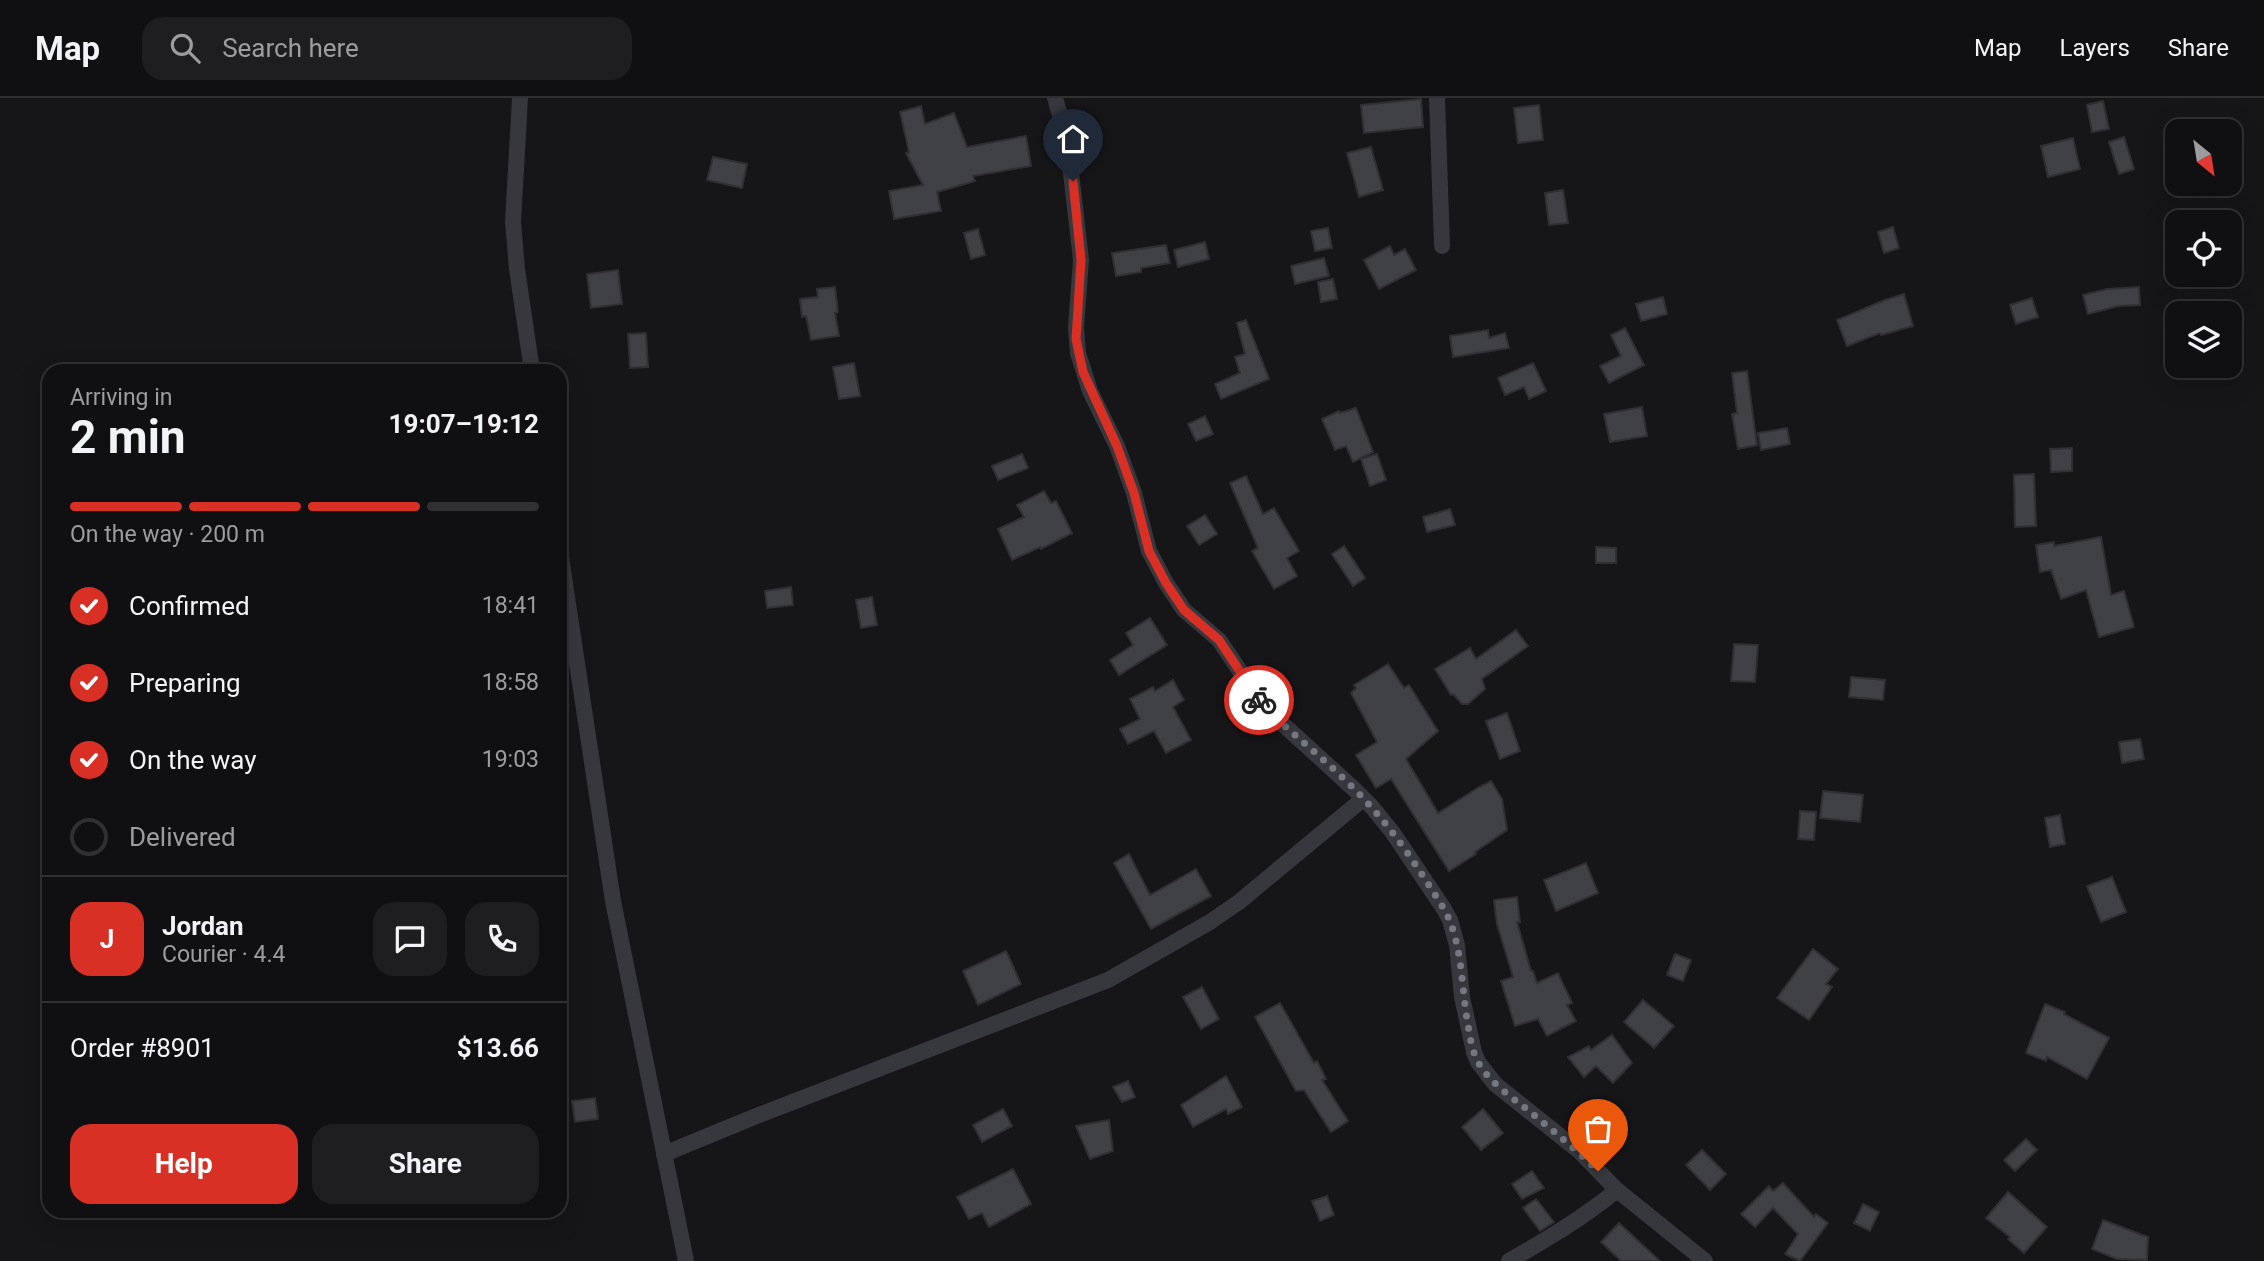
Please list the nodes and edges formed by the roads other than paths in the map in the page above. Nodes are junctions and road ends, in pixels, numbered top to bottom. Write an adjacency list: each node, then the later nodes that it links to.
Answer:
1 (520, 98): 5 (street)
2 (1055, 98): 7 (street)
3 (1437, 98): 4 (street)
4 (1442, 246)
5 (531, 364)
6 (567, 597): 8 (street)
7 (1363, 799): 8 (street); 9 (street)
8 (664, 1154): 10 (street)
9 (1617, 1190): 11 (street); 12 (street)
10 (686, 1261)
11 (1509, 1261)
12 (1705, 1261)

